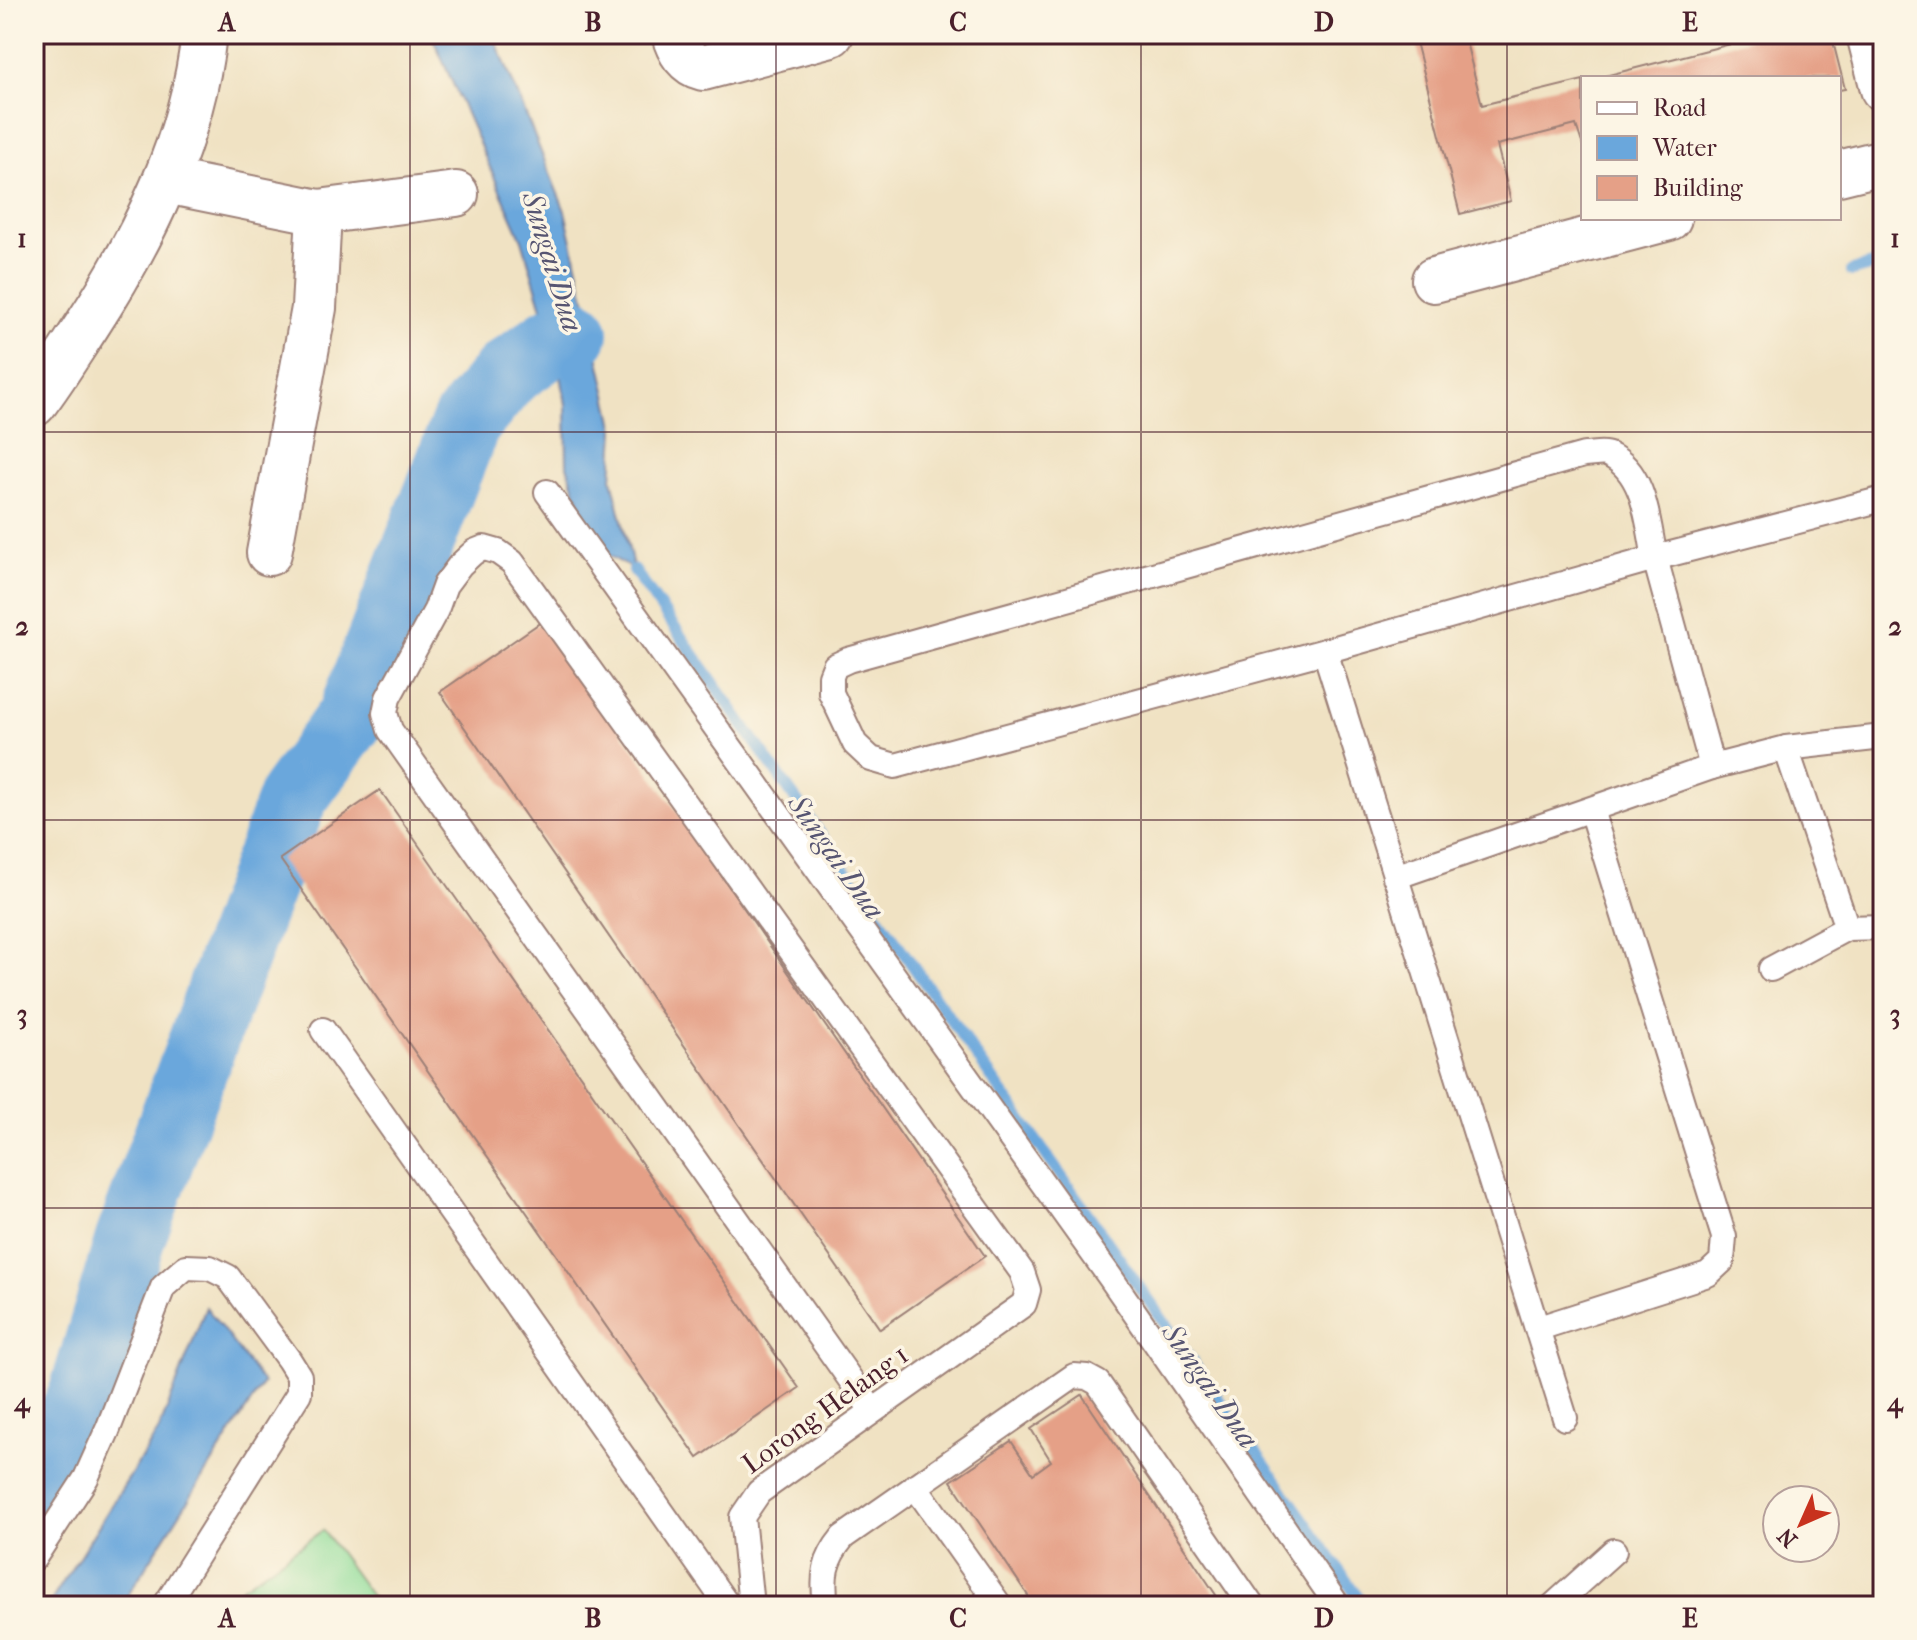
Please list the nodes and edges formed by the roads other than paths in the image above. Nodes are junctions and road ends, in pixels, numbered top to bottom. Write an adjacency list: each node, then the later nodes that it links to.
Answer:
1 (204, 34): 8 (street)
2 (831, 34): 4 (street)
3 (1869, 34): 5 (street)
4 (684, 50)
5 (1883, 89)
6 (1883, 162): 7 (street)
7 (1841, 172)
8 (166, 181): 10 (street); 13 (street)
9 (456, 194): 10 (street)
10 (319, 212): 16 (street)
11 (1661, 220): 12 (street)
12 (1434, 280)
13 (34, 404)
14 (547, 492): 40 (lane)
15 (1883, 499): 17 (lane)
16 (269, 553)
17 (1655, 558): 18 (lane); 18 (lane); 21 (lane)
18 (1325, 651): 23 (lane)
19 (1883, 737): 20 (lane)
20 (1786, 748): 21 (lane); 25 (lane)
21 (1712, 767): 22 (lane)
22 (1591, 810): 23 (lane); 28 (lane)
23 (1395, 877): 28 (lane)
24 (1883, 927): 25 (lane)
25 (1847, 928): 26 (lane)
26 (1771, 969)
27 (323, 1030): 35 (lane)
28 (1539, 1328): 30 (lane)
29 (872, 1410): 29 (lane, Lorong Helang 1); 36 (lane, Lorong Helang 1)
30 (1565, 1418)
31 (915, 1486): 37 (lane); 38 (lane); 39 (lane)
32 (1614, 1551): 41 (lane)
33 (34, 1558): 34 (lane)
34 (165, 1606)
35 (728, 1606)
36 (751, 1606)
37 (826, 1606)
38 (1000, 1606)
39 (1252, 1606)
40 (1338, 1606)
41 (1553, 1606)

